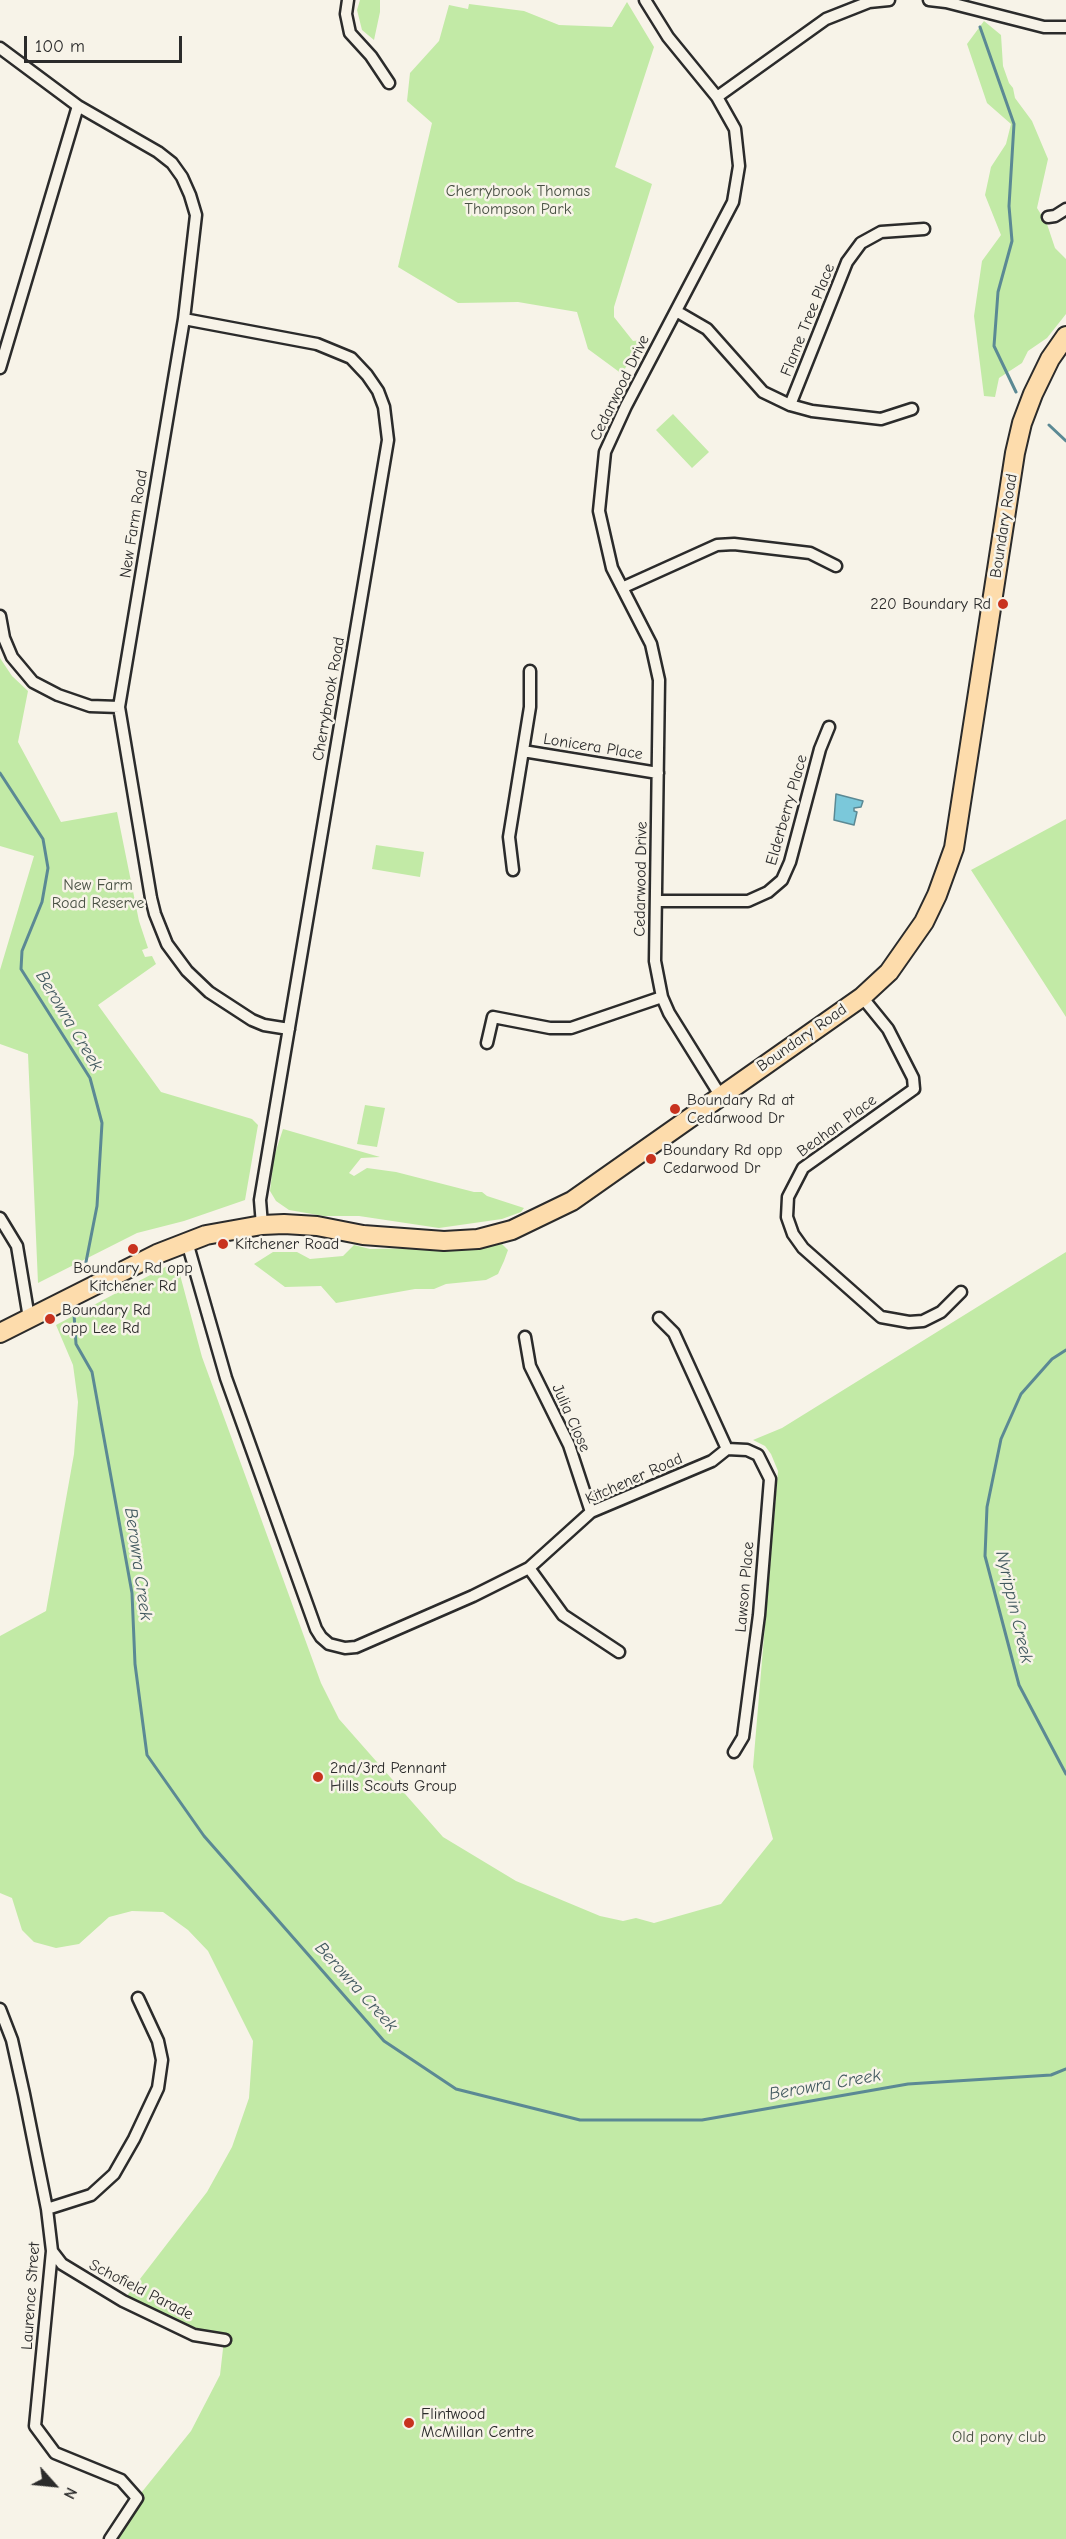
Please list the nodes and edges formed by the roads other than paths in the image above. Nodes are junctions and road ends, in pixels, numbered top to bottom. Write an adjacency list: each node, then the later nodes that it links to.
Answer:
1 (348, 0): 7 (street)
2 (645, 0): 8 (street, Cedarwood Drive)
3 (889, 0): 8 (street)
4 (929, 0): 5 (street)
5 (1066, 27)
6 (0, 48): 9 (street, New Farm Road)
7 (389, 83)
8 (717, 97): 13 (street, Cedarwood Drive)
9 (78, 106): 14 (street, New Farm Road); 16 (street)
10 (1066, 209): 11 (street)
11 (1048, 218)
12 (924, 228): 17 (street, Flame Tree Place)
13 (676, 311): 17 (street); 20 (street, Cedarwood Drive)
14 (184, 319): 23 (street, New Farm Road); 31 (street, Cherrybrook Road)
15 (1066, 336): 30 (main road, Boundary Road)
16 (0, 368)
17 (790, 405): 18 (street)
18 (912, 409)
19 (836, 566): 20 (street)
20 (624, 587): 26 (street, Cedarwood Drive)
21 (0, 616): 23 (street)
22 (530, 671): 25 (street, Lonicera Place)
23 (119, 707): 31 (street, New Farm Road)
24 (829, 726): 28 (street, Elderberry Place)
25 (523, 752): 26 (street, Lonicera Place); 27 (street, Lonicera Place)
26 (658, 773): 28 (street, Cedarwood Drive)
27 (513, 870)
28 (657, 900): 29 (street, Cedarwood Drive)
29 (662, 997): 32 (street); 33 (street, Cedarwood Drive)
30 (862, 997): 33 (main road, Boundary Road); 37 (street, Beahan Place)
31 (289, 1029): 35 (street, Cherrybrook Road)
32 (487, 1043)
33 (720, 1095): 35 (main road, Boundary Road)
34 (0, 1218): 38 (street)
35 (262, 1225): 36 (main road, Boundary Road)
36 (187, 1242): 38 (main road, Boundary Road); 44 (street, Kitchener Road)
37 (961, 1292)
38 (29, 1318): 40 (main road, Boundary Road)
39 (659, 1318): 42 (street)
40 (0, 1333)
41 (525, 1336): 43 (street, Julia Close)
42 (727, 1449): 43 (street, Kitchener Road); 46 (street, Lawson Place)
43 (591, 1512): 44 (street, Kitchener Road)
44 (529, 1568): 45 (street)
45 (620, 1652)
46 (734, 1752)
47 (138, 1998): 49 (street)
48 (0, 2009): 49 (street, Laurence Street)
49 (47, 2209): 50 (street, Laurence Street)
50 (52, 2251): 51 (street, Schofield Parade); 52 (street, Laurence Street)
51 (225, 2340)
52 (111, 2539)

